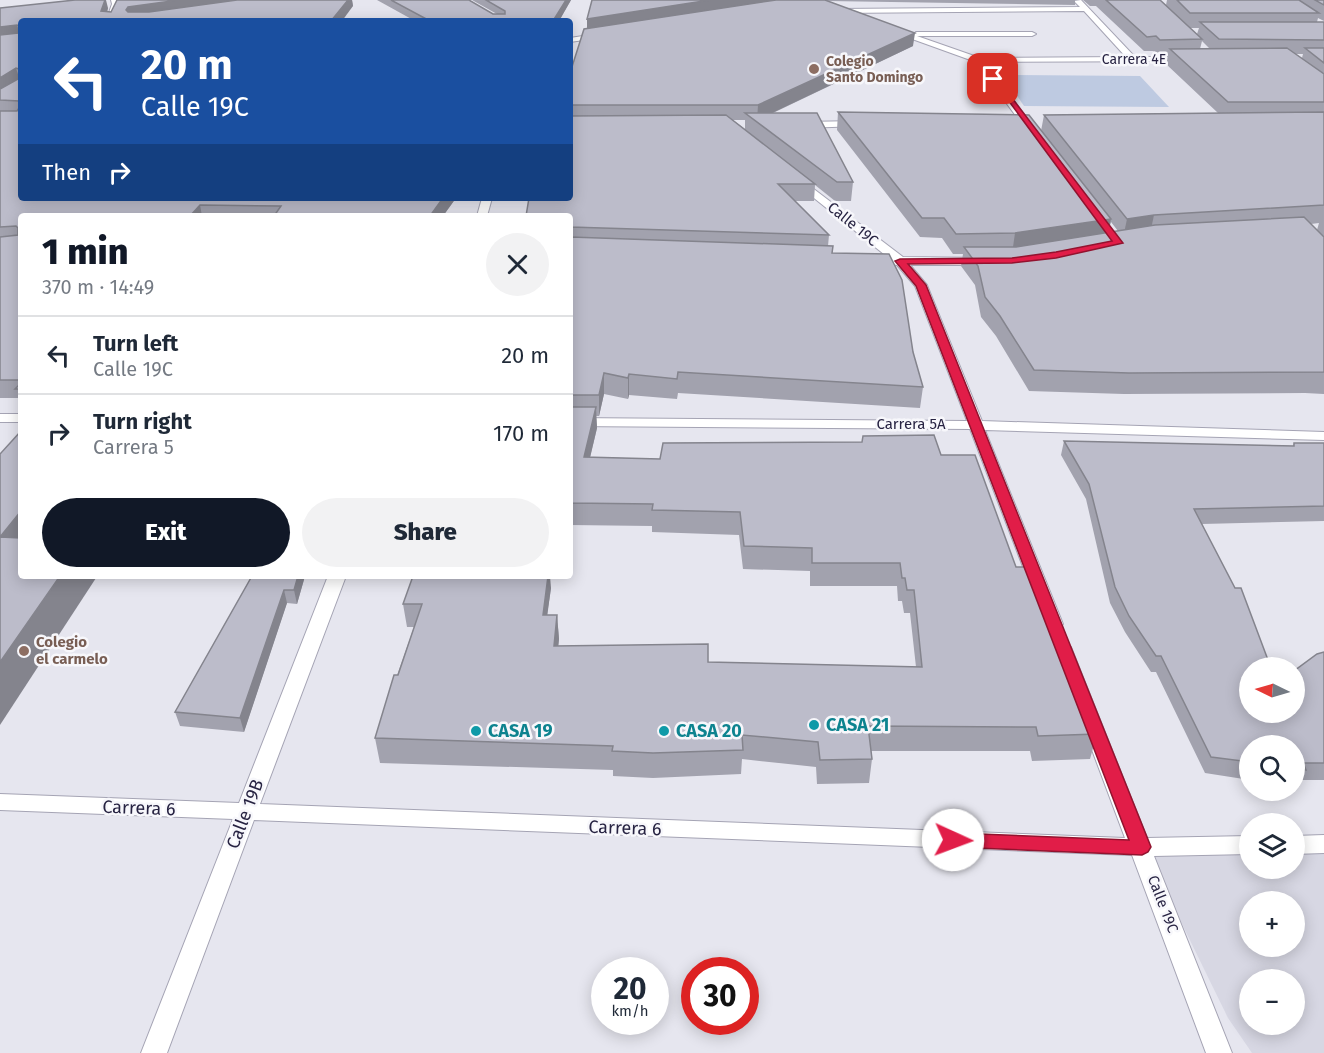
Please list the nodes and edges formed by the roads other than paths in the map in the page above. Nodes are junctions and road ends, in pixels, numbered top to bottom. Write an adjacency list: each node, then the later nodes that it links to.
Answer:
1 (115, 0): 4 (street)
2 (1077, 0): 3 (street)
3 (1086, 9): 5 (street); 11 (street)
4 (111, 18)
5 (857, 18)
6 (890, 30): 8 (street, Carrera 4E)
7 (616, 33): 10 (street)
8 (900, 34): 9 (street); 13 (street, Carrera 4E)
9 (1032, 34)
10 (573, 40)
11 (1133, 59): 12 (street, Carrera 4E); 13 (street, Carrera 4E)
12 (1201, 59)
13 (979, 60): 16 (street)
14 (786, 124): 15 (street)
15 (868, 124)
16 (1022, 125): 17 (street); 18 (street)
17 (1039, 125)
18 (1041, 144)
19 (783, 168): 21 (street, Calle 19C)
20 (877, 261): 21 (street)
21 (900, 261): 22 (street); 26 (street, Calle 19C)
22 (1001, 261)
23 (0, 418): 24 (street)
24 (18, 418)
25 (573, 422): 26 (street, Carrera 5A)
26 (976, 425): 27 (street, Carrera 5A); 34 (street, Calle 19C)
27 (1324, 436)
28 (336, 579): 30 (street, Calle 19B)
29 (0, 802): 30 (street, Carrera 6)
30 (246, 813): 34 (street, Carrera 6); 35 (street, Calle 19B)
31 (1324, 844): 33 (street)
32 (1239, 845): 34 (street, Carrera 6)
33 (1305, 845)
34 (1142, 847): 36 (street, Calle 19C)
35 (154, 1053)
36 (1219, 1053)

